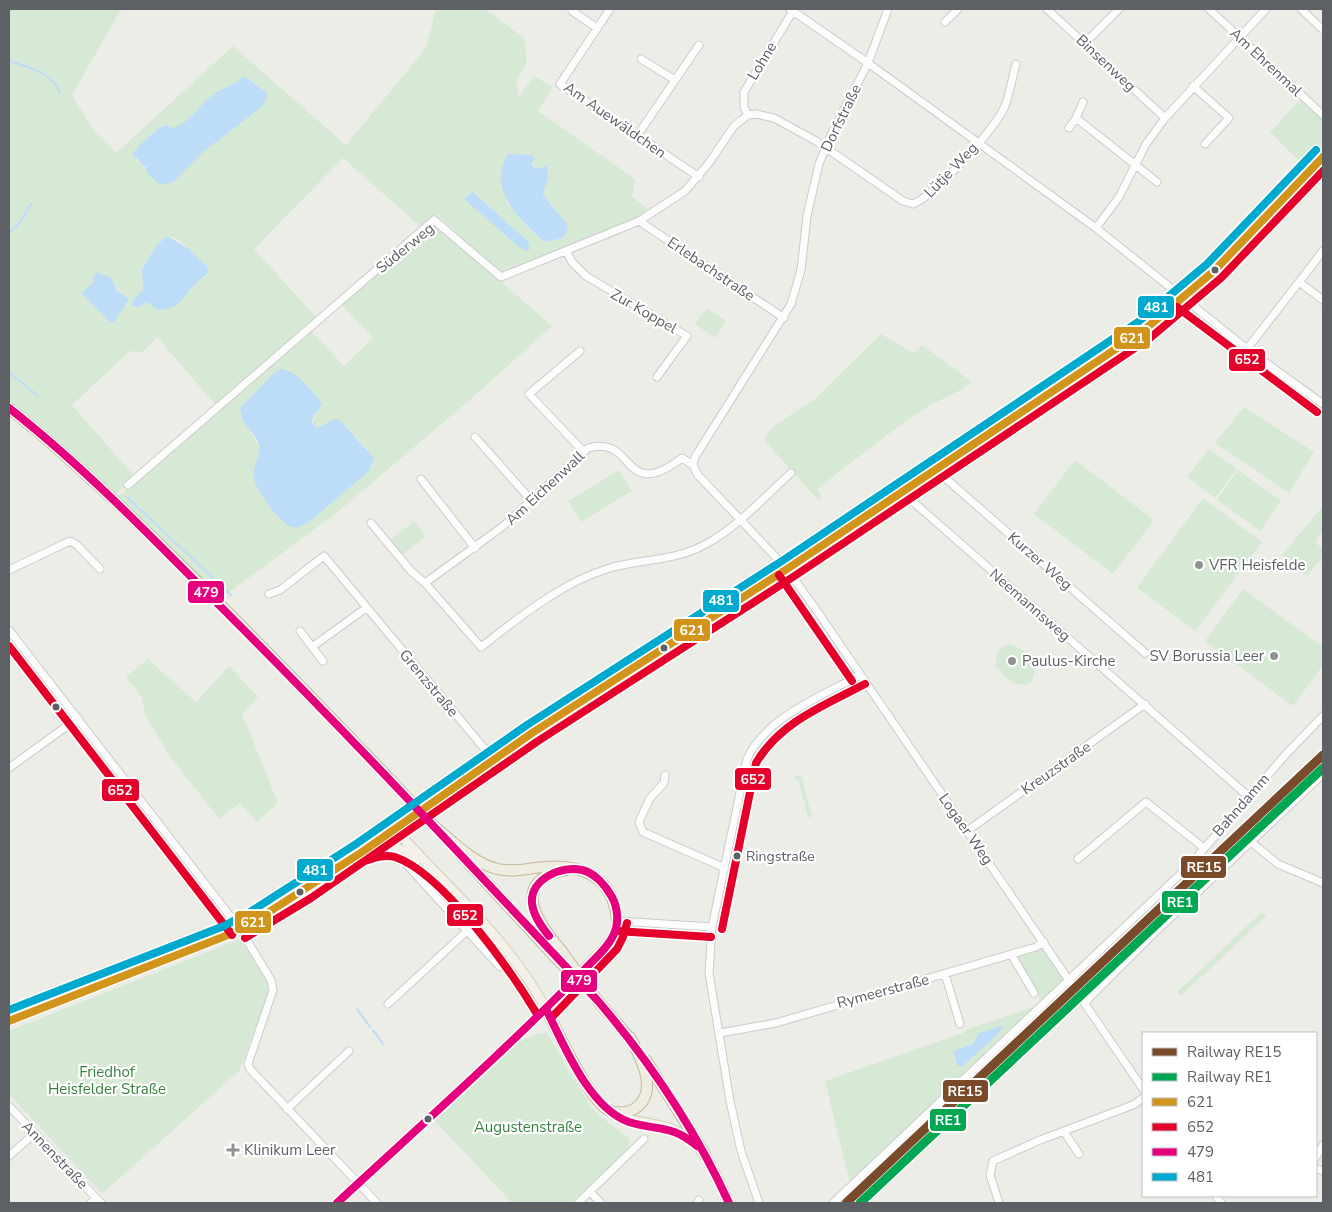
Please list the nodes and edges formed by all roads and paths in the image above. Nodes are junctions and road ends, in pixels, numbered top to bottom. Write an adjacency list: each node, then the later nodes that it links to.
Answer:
1 (610, 9): 12 (street, Am Auewäldchen)
2 (888, 9): 18 (street, Dorfstraße)
3 (958, 9): 11 (street)
4 (1047, 9): 15 (street, Binsenweg)
5 (1119, 9): 15 (street)
6 (1209, 9): 14 (street, Am Ehrenmal)
7 (1266, 9): 14 (street)
8 (1301, 9): 13 (street)
9 (792, 10): 18 (street); 23 (street, Lohne)
10 (572, 11): 12 (street)
11 (945, 22)
12 (597, 28): 28 (street, Am Auewäldchen)
13 (1321, 28)
14 (1239, 38): 21 (street); 24 (street, Am Ehrenmal)
15 (1084, 44): 26 (street, Binsenweg)
16 (699, 45): 20 (street)
17 (641, 59): 20 (street)
18 (868, 63): 29 (street); 31 (street, Dorfstraße)
19 (1016, 64): 29 (street, Lütje Weg)
20 (675, 80): 28 (street)
21 (1193, 86): 26 (street); 30 (street)
22 (1083, 102): 25 (street)
23 (748, 115): 31 (street); 34 (street, Süderweg)
24 (1323, 115)
25 (1076, 118): 27 (street); 33 (street)
26 (1165, 118): 33 (street)
27 (1069, 128)
28 (637, 136): 34 (street, Am Auewäldchen)
29 (979, 142): 31 (street, Lütje Weg); 37 (street)
30 (1205, 144)
31 (825, 148): 43 (street, Dorfstraße)
32 (1323, 157): 41 (main road)
33 (1136, 166): 35 (street); 37 (street)
34 (698, 177): 36 (street, Süderweg)
35 (1157, 182)
36 (639, 221): 38 (street, Süderweg); 43 (street, Erlebachstraße)
37 (1096, 228): 41 (street)
38 (566, 251): 46 (street, Zur Koppel); 55 (street, Süderweg)
39 (1323, 251): 40 (street)
40 (1299, 282): 42 (street); 44 (street)
41 (1184, 299): 44 (street); 52 (main road)
42 (1323, 300)
43 (784, 318): 51 (street, Dorfstraße)
44 (1247, 349): 47 (street)
45 (580, 351): 50 (street)
46 (657, 377)
47 (1323, 404)
48 (9, 408): 81 (highway, bridge)
49 (475, 437): 57 (street)
50 (583, 451): 51 (street, Am Eichenwall); 57 (street, Am Eichenwall)
51 (693, 465): 58 (street)
52 (935, 469): 56 (main road); 70 (street, Kurzer Weg)
53 (791, 473): 58 (street)
54 (420, 479): 60 (street)
55 (128, 485)
56 (902, 492): 63 (main road); 73 (street, Neemannsweg)
57 (531, 500): 60 (street, Am Eichenwall)
58 (739, 519): 63 (street); 64 (street)
59 (371, 523): 64 (street)
60 (475, 548): 64 (street, Am Eichenwall)
61 (100, 569): 62 (street)
62 (9, 570)
63 (786, 570): 72 (street, Logaer Weg); 76 (main road)
64 (425, 583)
65 (269, 594): 66 (street, Grenzstraße)
66 (366, 608): 69 (street); 76 (street, Grenzstraße)
67 (9, 630): 75 (street)
68 (300, 631): 69 (street)
69 (312, 647): 71 (street)
70 (1145, 653)
71 (323, 660)
72 (860, 675): 83 (street, Logaer Weg); 89 (street)
73 (1145, 704): 80 (street, Neemannsweg); 83 (street, Kreuzstraße)
74 (1323, 716): 80 (street, Bahndamm)
75 (78, 718): 77 (street); 96 (street)
76 (493, 759): 82 (main road)
77 (9, 768)
78 (1323, 774): 84 (street)
79 (666, 775): 89 (street)
80 (1249, 797): 85 (street, Bahndamm)
81 (435, 826): 90 (highway); 99 (highway)
82 (394, 828): 86 (main road); 91 (main road)
83 (967, 830): 98 (street, Logaer Weg)
84 (1251, 842): 92 (street); 105 (street)
85 (1204, 848): 87 (street); 103 (street, Bahndamm)
86 (362, 852): 91 (main road); 96 (main road)
87 (1078, 859)
88 (406, 864): 97 (street)
89 (725, 868): 95 (street)
90 (580, 869): 94 (highway); 99 (highway)
91 (438, 874): 93 (main road)
92 (1323, 883)
93 (480, 919): 97 (street); 107 (main road)
94 (617, 921): 95 (street); 107 (main road)
95 (712, 927): 110 (street)
96 (240, 929): 108 (main road); 116 (street)
97 (468, 932): 101 (street); 106 (street)
98 (1044, 942): 100 (street, Rymeerstraße); 103 (street, Logaer Weg)
99 (558, 954): 111 (highway, bridge)
100 (1011, 954): 102 (street, Rymeerstraße); 104 (street)
101 (500, 967)
102 (945, 974): 109 (street); 110 (street, Rymeerstraße)
103 (1070, 981): 105 (street, Logaer Weg); 133 (street, Bahndamm)
104 (1034, 993)
105 (1084, 1003): 113 (street, Logaer Weg)
106 (388, 1004)
107 (546, 1009): 117 (highway); 124 (street)
108 (9, 1021)
109 (960, 1024)
110 (720, 1033): 132 (street)
111 (630, 1037): 117 (highway); 121 (highway)
112 (349, 1051): 116 (street)
113 (1142, 1088)
114 (1142, 1099): 118 (street)
115 (9, 1106): 119 (street, Annenstraße)
116 (287, 1109): 124 (street)
117 (607, 1110): 121 (main road)
118 (1064, 1132): 122 (street); 134 (street)
119 (35, 1133): 123 (street); 126 (street, Annenstraße)
120 (644, 1139): 125 (street)
121 (705, 1154): 131 (main road)
122 (1079, 1154)
123 (10, 1155)
124 (358, 1183): 127 (street); 128 (street)
125 (590, 1192): 129 (street); 130 (street)
126 (96, 1202)
127 (337, 1203)
128 (377, 1203)
129 (578, 1203)
130 (601, 1203)
131 (729, 1203)
132 (758, 1203)
133 (833, 1203)
134 (999, 1203)

